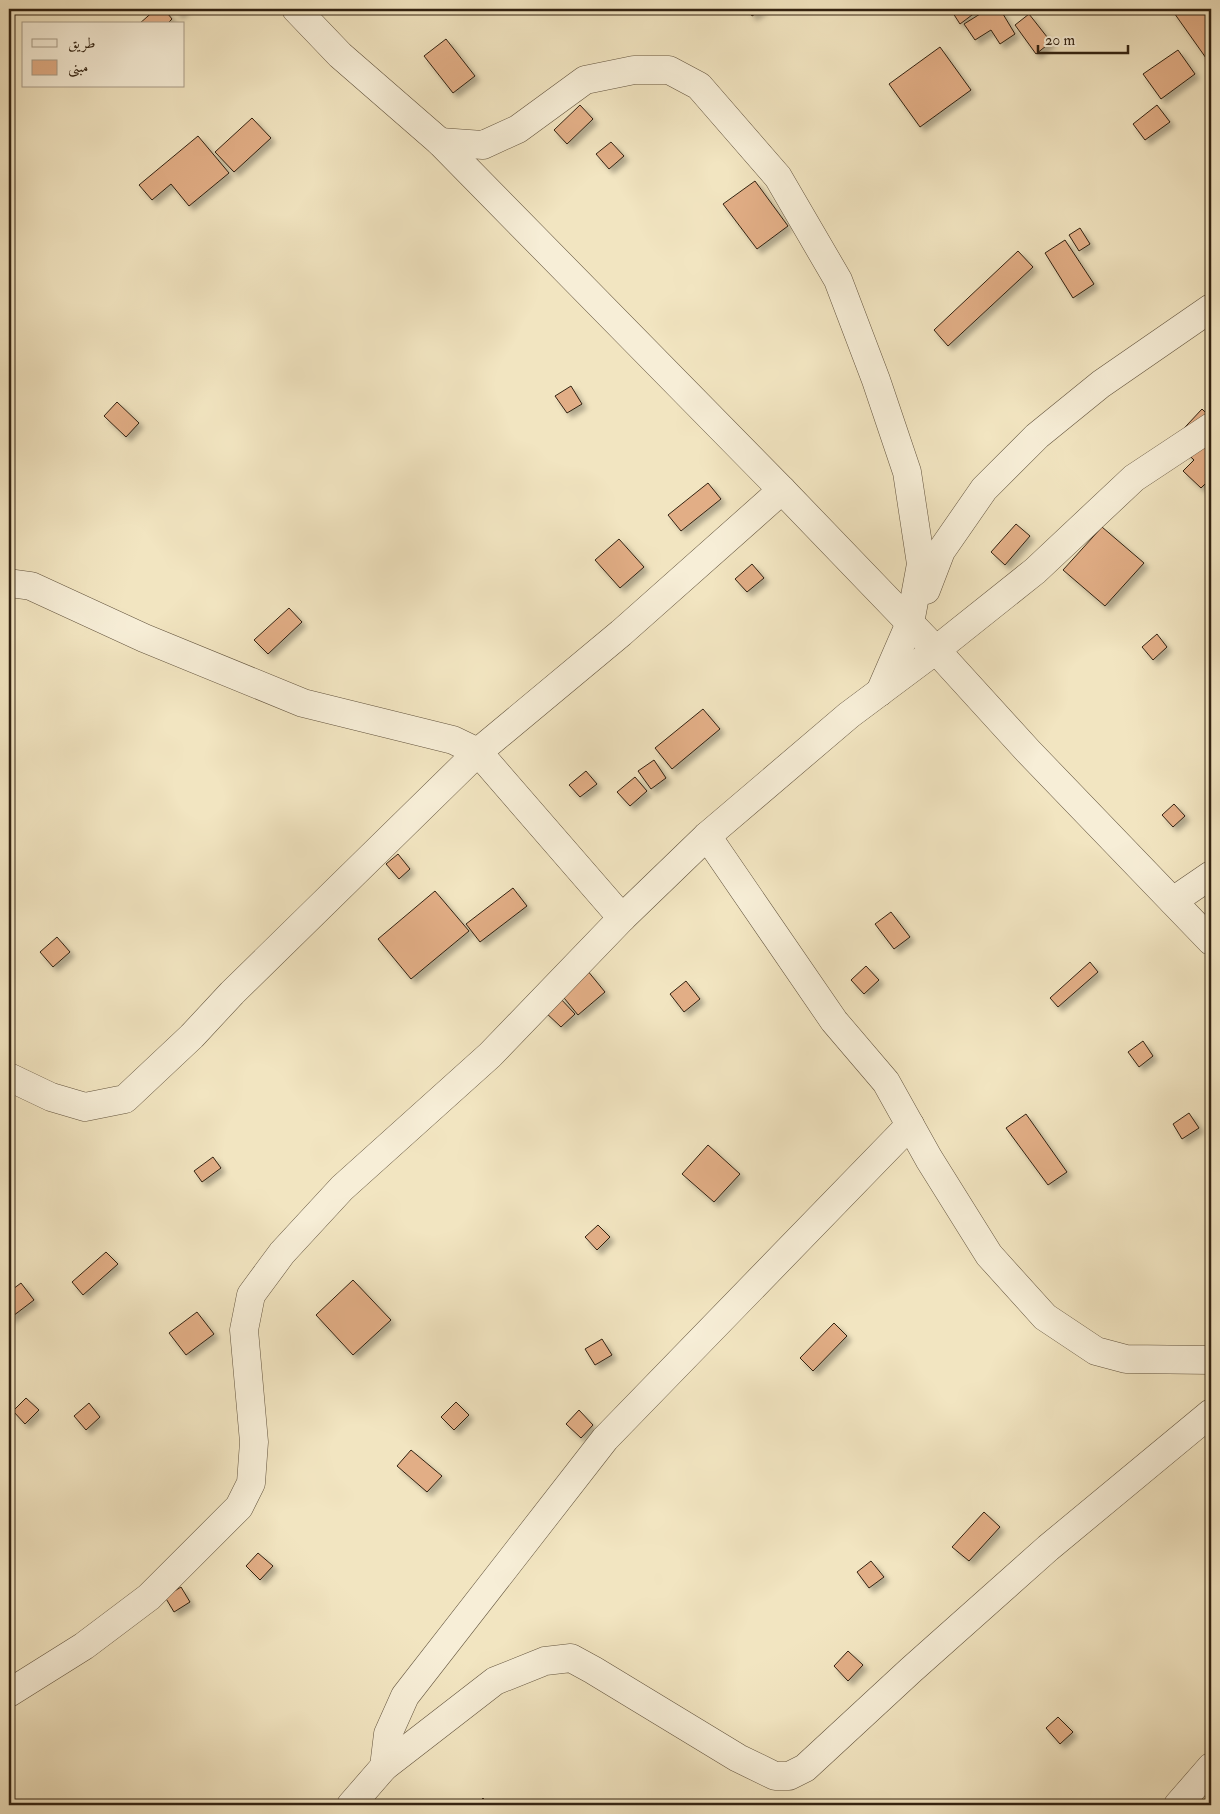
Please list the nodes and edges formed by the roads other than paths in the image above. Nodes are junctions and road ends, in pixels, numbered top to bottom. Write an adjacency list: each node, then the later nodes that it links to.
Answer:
1 (296, 9): 2 (street)
2 (440, 142): 5 (street); 7 (street)
3 (1211, 308): 7 (street)
4 (1211, 427): 8 (street)
5 (782, 490): 7 (street); 10 (street)
6 (9, 583): 10 (street)
7 (910, 623): 8 (street); 9 (street)
8 (936, 650): 9 (street); 13 (street)
9 (880, 692): 11 (street)
10 (478, 752): 14 (street); 16 (street)
11 (707, 836): 14 (street); 17 (street)
12 (1211, 875): 13 (street)
13 (1173, 901): 15 (street)
14 (622, 918): 20 (street)
15 (1211, 941)
16 (9, 1077)
17 (910, 1125): 18 (street); 21 (street)
18 (1211, 1360)
19 (1211, 1413): 21 (street)
20 (9, 1693)
21 (384, 1767): 23 (street)
22 (1211, 1767): 24 (street)
23 (351, 1805)
24 (1178, 1805)

